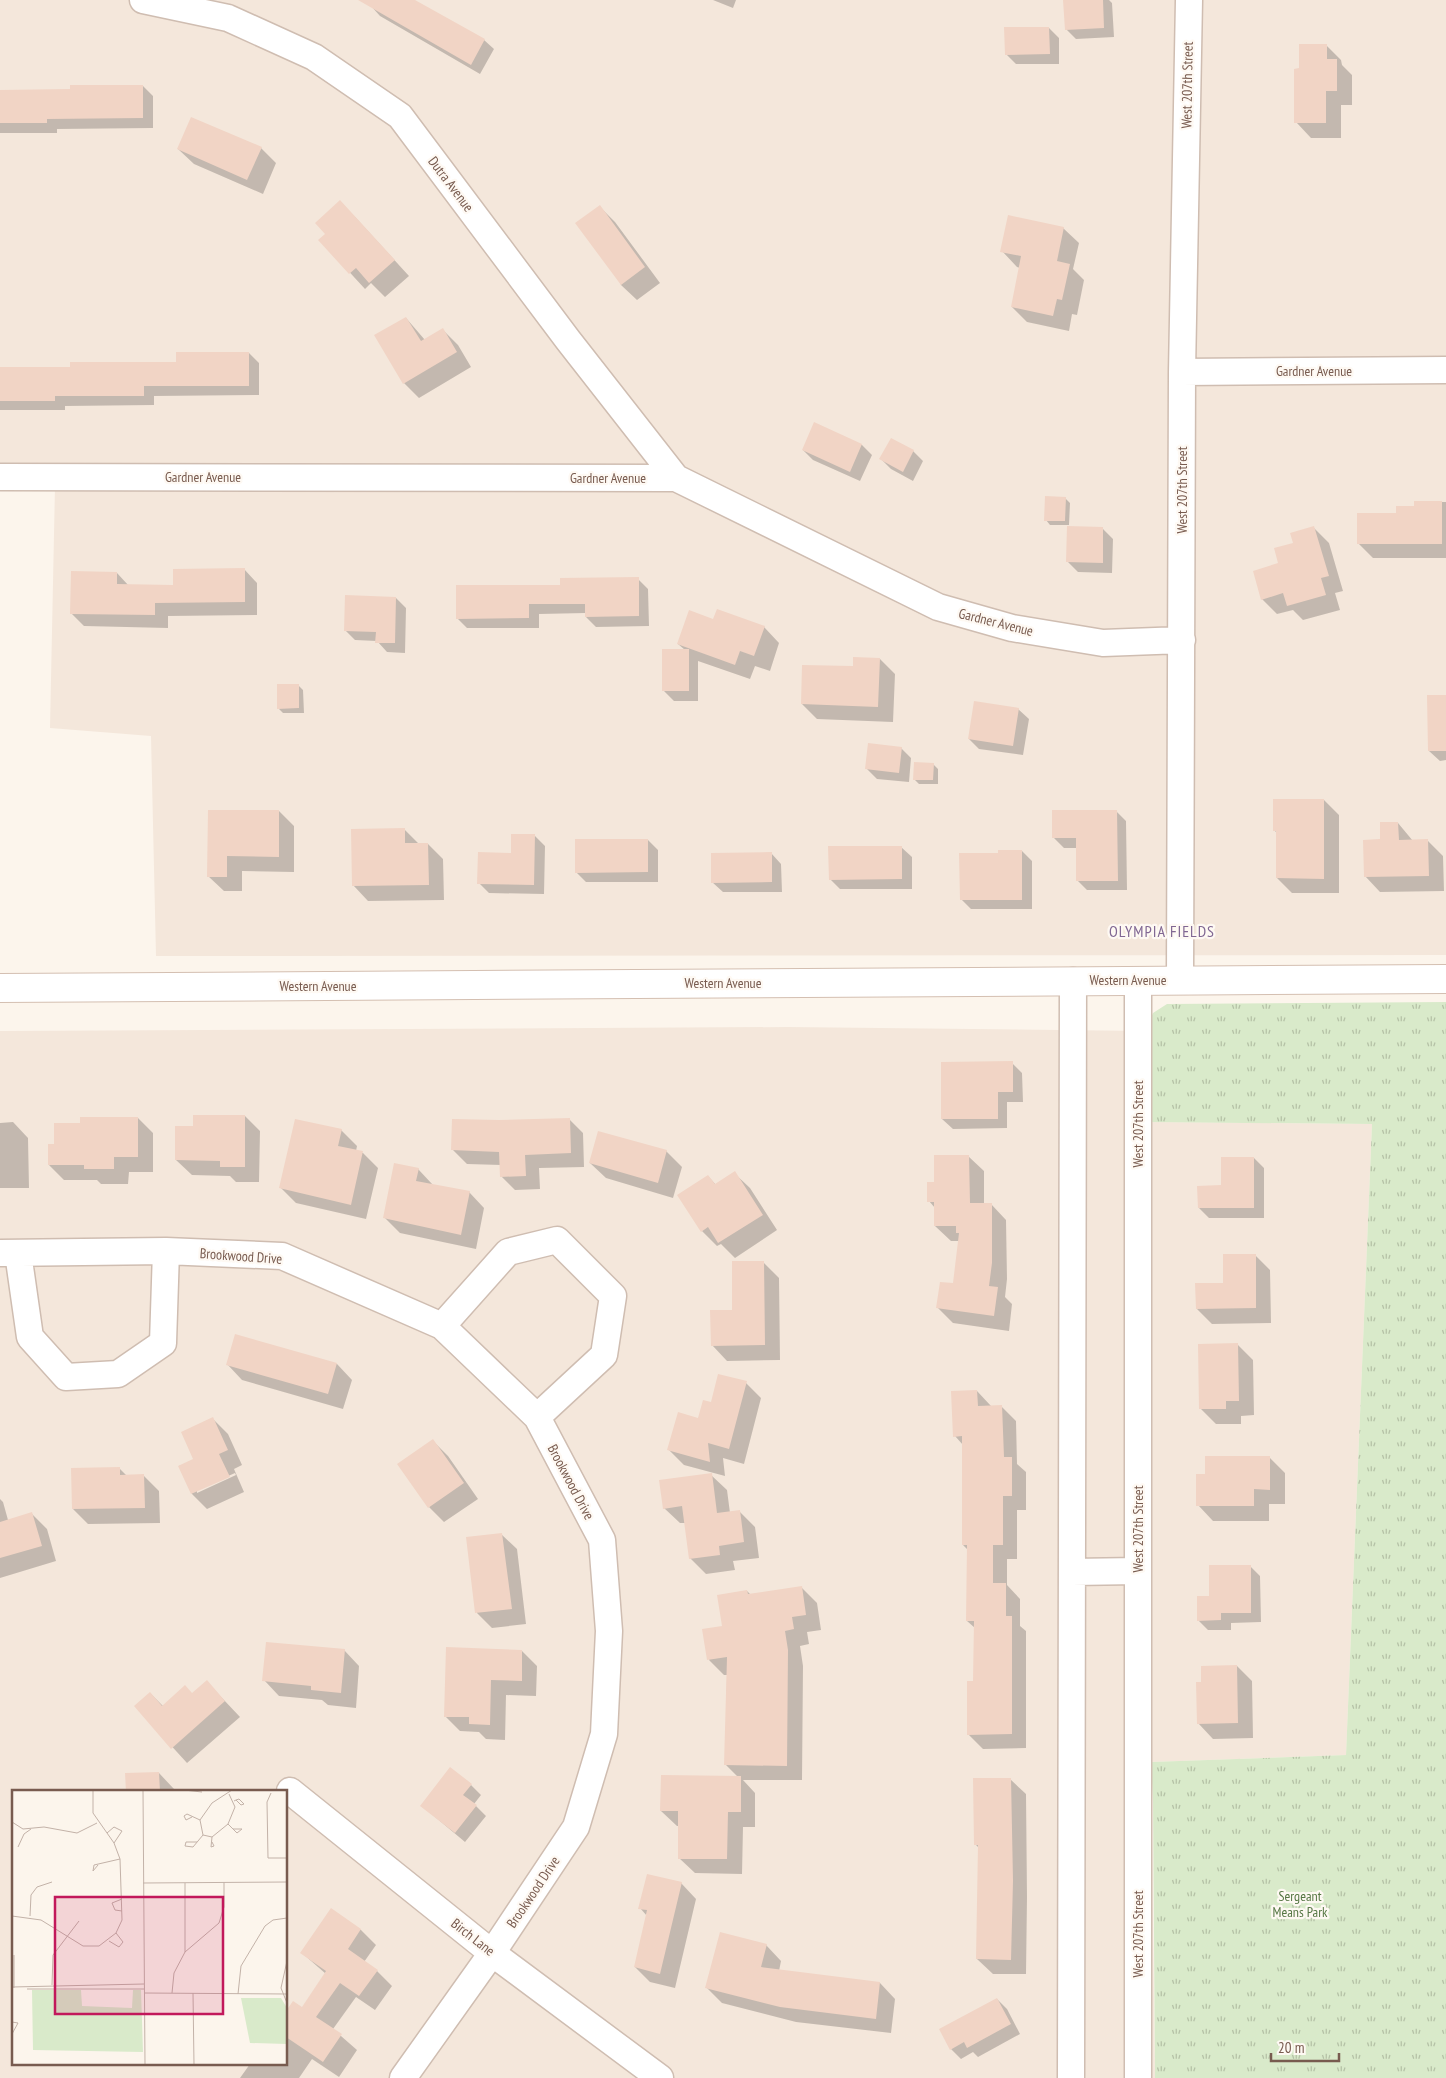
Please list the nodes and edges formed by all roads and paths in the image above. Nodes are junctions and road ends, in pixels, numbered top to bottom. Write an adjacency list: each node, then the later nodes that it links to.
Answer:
1 (144, 0): 6 (street, Dutra Avenue)
2 (1188, 0): 4 (street, West 207th Street)
3 (1446, 370): 4 (street, Gardner Avenue)
4 (1182, 372): 7 (street, West 207th Street)
5 (0, 477): 6 (street, Gardner Avenue)
6 (676, 478): 7 (street, Gardner Avenue)
7 (1182, 640): 10 (street, West 207th Street)
8 (1446, 979): 10 (main road, Western Avenue)
9 (1138, 980): 10 (main road, Western Avenue); 11 (main road, Western Avenue); 17 (street, West 207th Street)
10 (1180, 980)
11 (1073, 981): 12 (main road, Western Avenue); 18 (street)
12 (0, 988)
13 (166, 1251): 14 (street, Brookwood Drive); 14 (street); 15 (street, Brookwood Drive)
14 (9, 1253)
15 (442, 1326): 16 (street, Brookwood Drive); 16 (street)
16 (537, 1417): 20 (street, Brookwood Drive)
17 (1138, 1571): 18 (street); 24 (street, West 207th Street)
18 (1072, 1572): 23 (street)
19 (290, 1791): 20 (street, Birch Lane)
20 (492, 1953): 21 (street, Brookwood Drive); 22 (street, Birch Lane)
21 (403, 2078)
22 (660, 2078)
23 (1071, 2078)
24 (1138, 2078)

